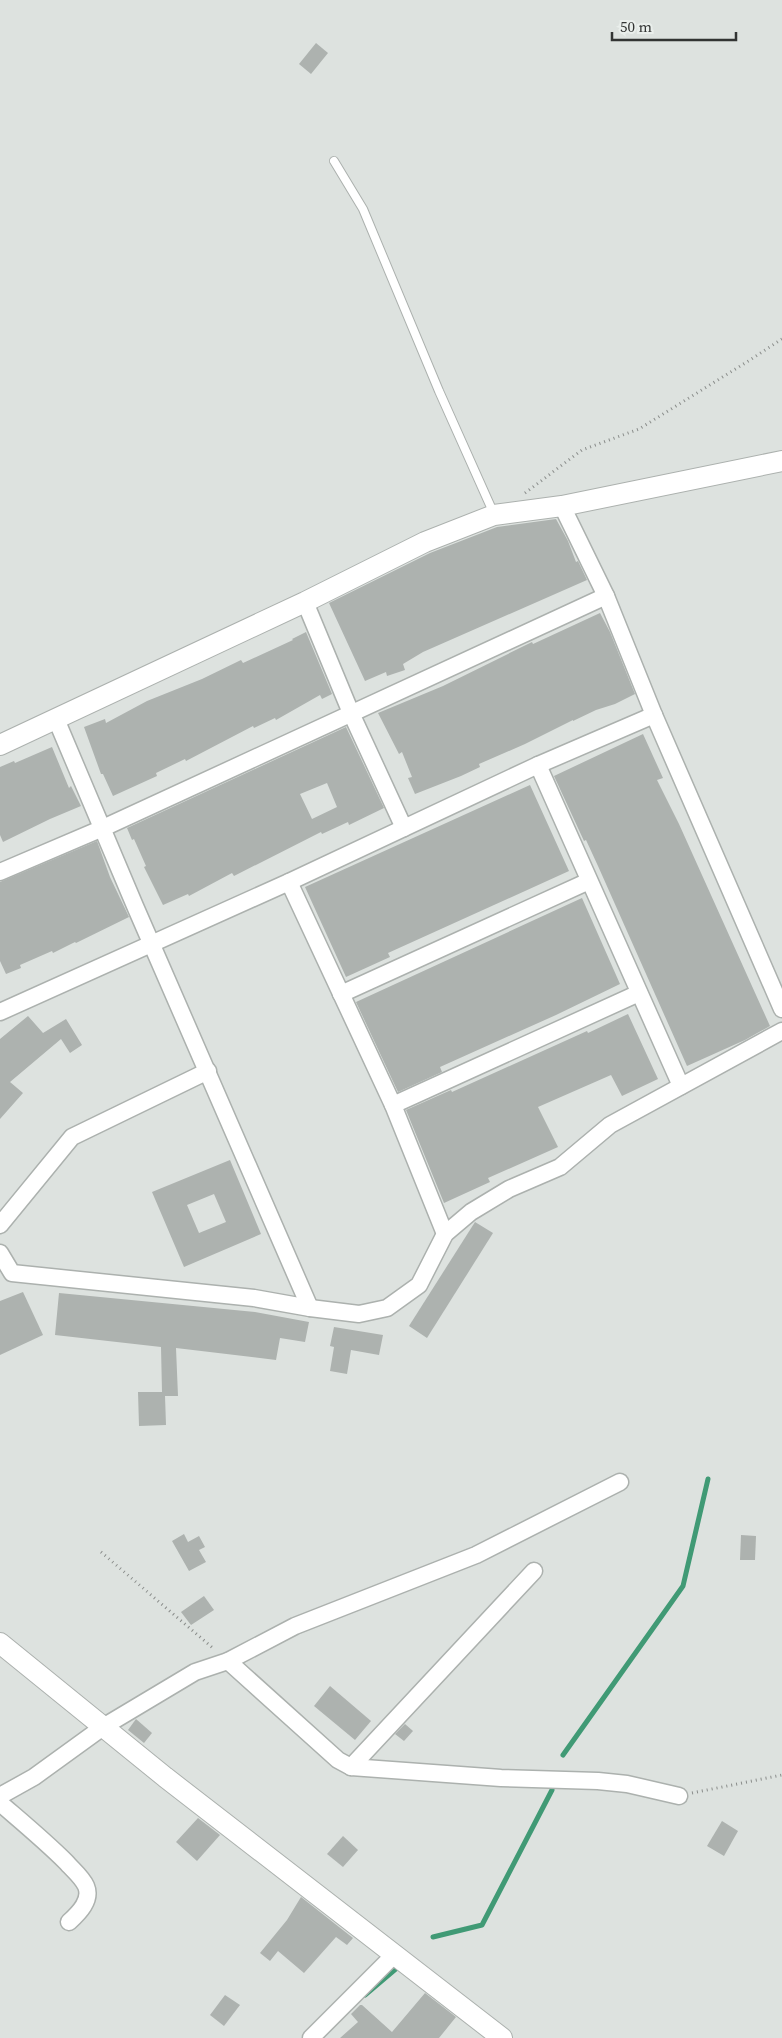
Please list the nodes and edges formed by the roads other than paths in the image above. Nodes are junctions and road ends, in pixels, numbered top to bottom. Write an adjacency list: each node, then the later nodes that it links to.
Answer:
1 (334, 161): 4 (lane)
2 (782, 461): 3 (street)
3 (562, 506): 4 (street); 5 (street)
4 (494, 515): 6 (street)
5 (606, 596): 7 (street); 8 (street)
6 (305, 602): 7 (street); 9 (street)
7 (351, 713): 12 (street); 13 (street)
8 (654, 715): 11 (street); 20 (street)
9 (56, 719): 10 (street); 12 (street)
10 (0, 745)
11 (538, 764): 13 (street); 15 (street)
12 (103, 828): 14 (street); 17 (street)
13 (404, 828): 16 (street)
14 (0, 872)
15 (589, 881): 18 (street); 19 (street)
16 (289, 882): 17 (street); 19 (street)
17 (152, 944): 21 (street); 23 (street)
18 (639, 993): 24 (street); 25 (street)
19 (341, 994): 25 (street)
20 (782, 1008)
21 (0, 1012)
22 (782, 1030): 24 (street)
23 (208, 1070): 26 (street); 30 (street)
24 (681, 1086): 27 (street)
25 (393, 1106): 27 (street)
26 (0, 1225)
27 (445, 1234): 30 (street)
28 (0, 1253): 29 (street)
29 (6, 1276): 30 (street)
30 (310, 1308)
31 (620, 1482): 34 (street)
32 (534, 1570): 36 (street)
33 (0, 1644): 35 (street)
34 (228, 1661): 35 (street); 36 (street)
35 (103, 1727): 37 (street); 41 (street)
36 (351, 1767): 38 (street)
37 (0, 1796)
38 (679, 1796)
39 (0, 1803): 40 (street)
40 (70, 1922)
41 (395, 1954): 42 (street); 43 (street)
42 (311, 2038)
43 (502, 2038)

